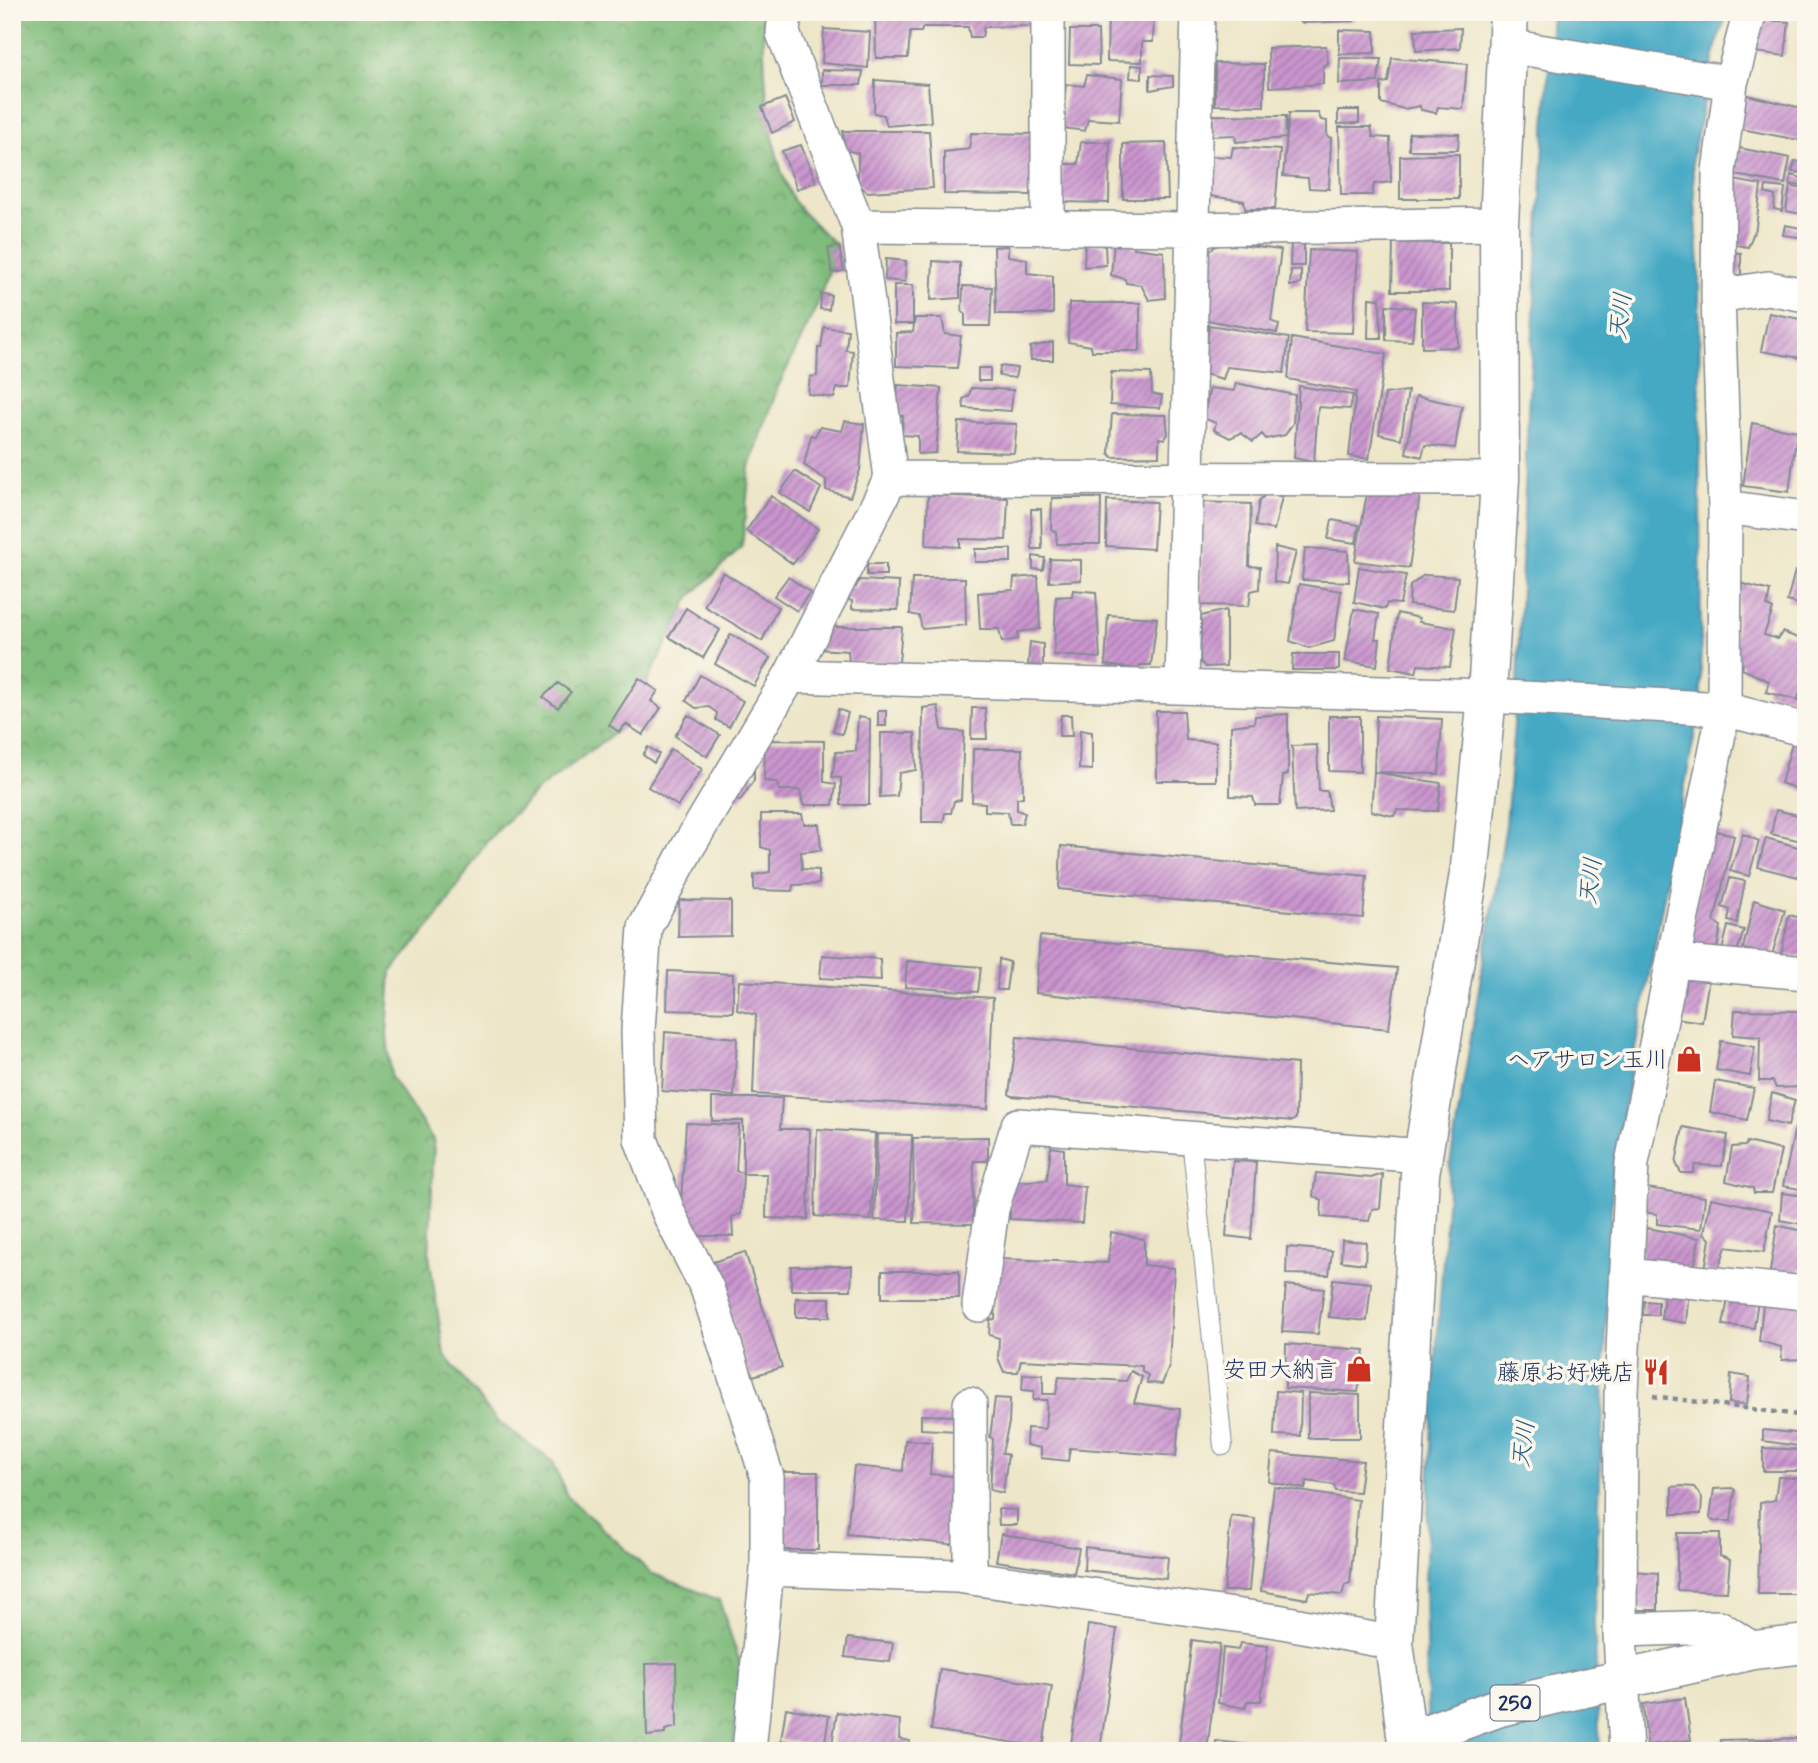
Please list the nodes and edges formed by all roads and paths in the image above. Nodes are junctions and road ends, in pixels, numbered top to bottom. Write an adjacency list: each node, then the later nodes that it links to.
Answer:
1 (785, 12): 8 (street)
2 (1048, 12): 9 (street)
3 (1198, 12): 10 (street)
4 (1750, 12): 6 (street)
5 (1509, 29): 6 (street); 7 (main road)
6 (1731, 83): 12 (street)
7 (1499, 224): 10 (street); 15 (main road)
8 (858, 226): 9 (street); 14 (street)
9 (1048, 227): 10 (street)
10 (1194, 229): 13 (street)
11 (1806, 295): 12 (street)
12 (1718, 296): 16 (street)
13 (1187, 477): 14 (street); 15 (street); 19 (street)
14 (891, 478): 18 (street)
15 (1500, 479): 20 (main road)
16 (1725, 507): 17 (street); 21 (street)
17 (1806, 518)
18 (790, 676): 19 (street); 34 (street)
19 (1182, 685): 20 (street)
20 (1487, 696): 21 (street); 26 (main road)
21 (1724, 709): 22 (street); 23 (street)
22 (1806, 730)
23 (1673, 961): 24 (street); 27 (street)
24 (1806, 973)
25 (1191, 1138): 26 (street); 29 (street); 33 (lane)
26 (1423, 1156): 37 (main road)
27 (1626, 1275): 28 (street); 30 (street)
28 (1806, 1293)
29 (979, 1305)
30 (1621, 1392): 32 (path); 36 (street)
31 (970, 1404): 35 (street)
32 (1806, 1416)
33 (1223, 1446)
34 (767, 1569): 35 (street); 42 (street)
35 (970, 1577): 37 (street)
36 (1620, 1630): 39 (street); 40 (street)
37 (1394, 1643): 41 (main road)
38 (1806, 1644): 39 (main road, 250)
39 (1755, 1650): 40 (main road, 250)
40 (1618, 1679): 41 (main road, 250); 43 (street)
41 (1411, 1745)
42 (749, 1751)
43 (1626, 1751)

